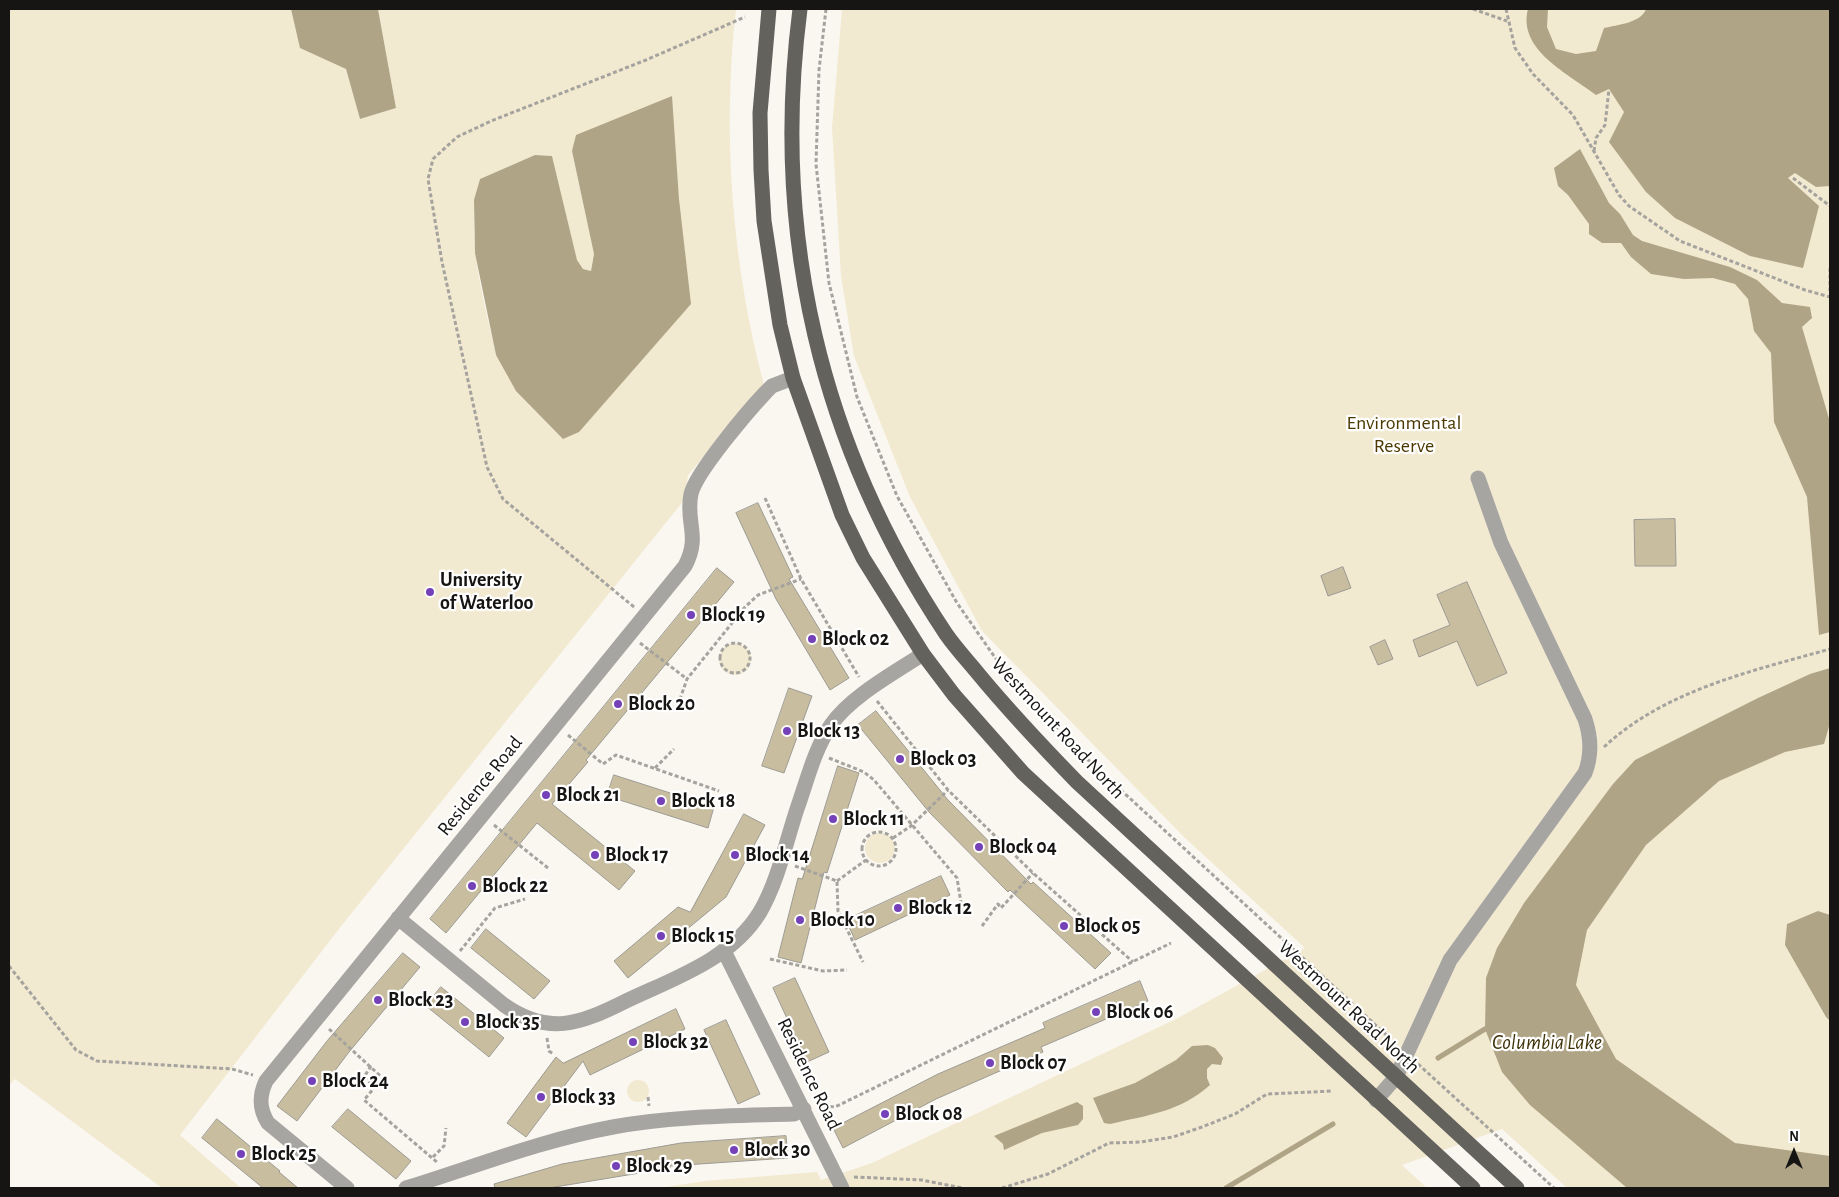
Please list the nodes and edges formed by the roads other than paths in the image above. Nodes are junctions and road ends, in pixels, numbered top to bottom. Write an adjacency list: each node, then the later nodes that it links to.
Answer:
1 (769, 9): 3 (main road)
2 (800, 9): 8 (main road, Westmount Road North)
3 (793, 378): 5 (main road); 6 (street, Residence Road)
4 (1478, 478): 8 (street)
5 (923, 654): 7 (street); 9 (main road)
6 (398, 918): 7 (street); 12 (street, Residence Road)
7 (724, 951): 10 (street, Residence Road)
8 (1396, 1077): 9 (street); 15 (main road, Westmount Road North)
9 (1376, 1100): 14 (main road)
10 (802, 1106): 11 (street, Residence Road); 13 (street)
11 (839, 1182)
12 (348, 1188)
13 (406, 1188)
14 (1473, 1188)
15 (1517, 1188)

